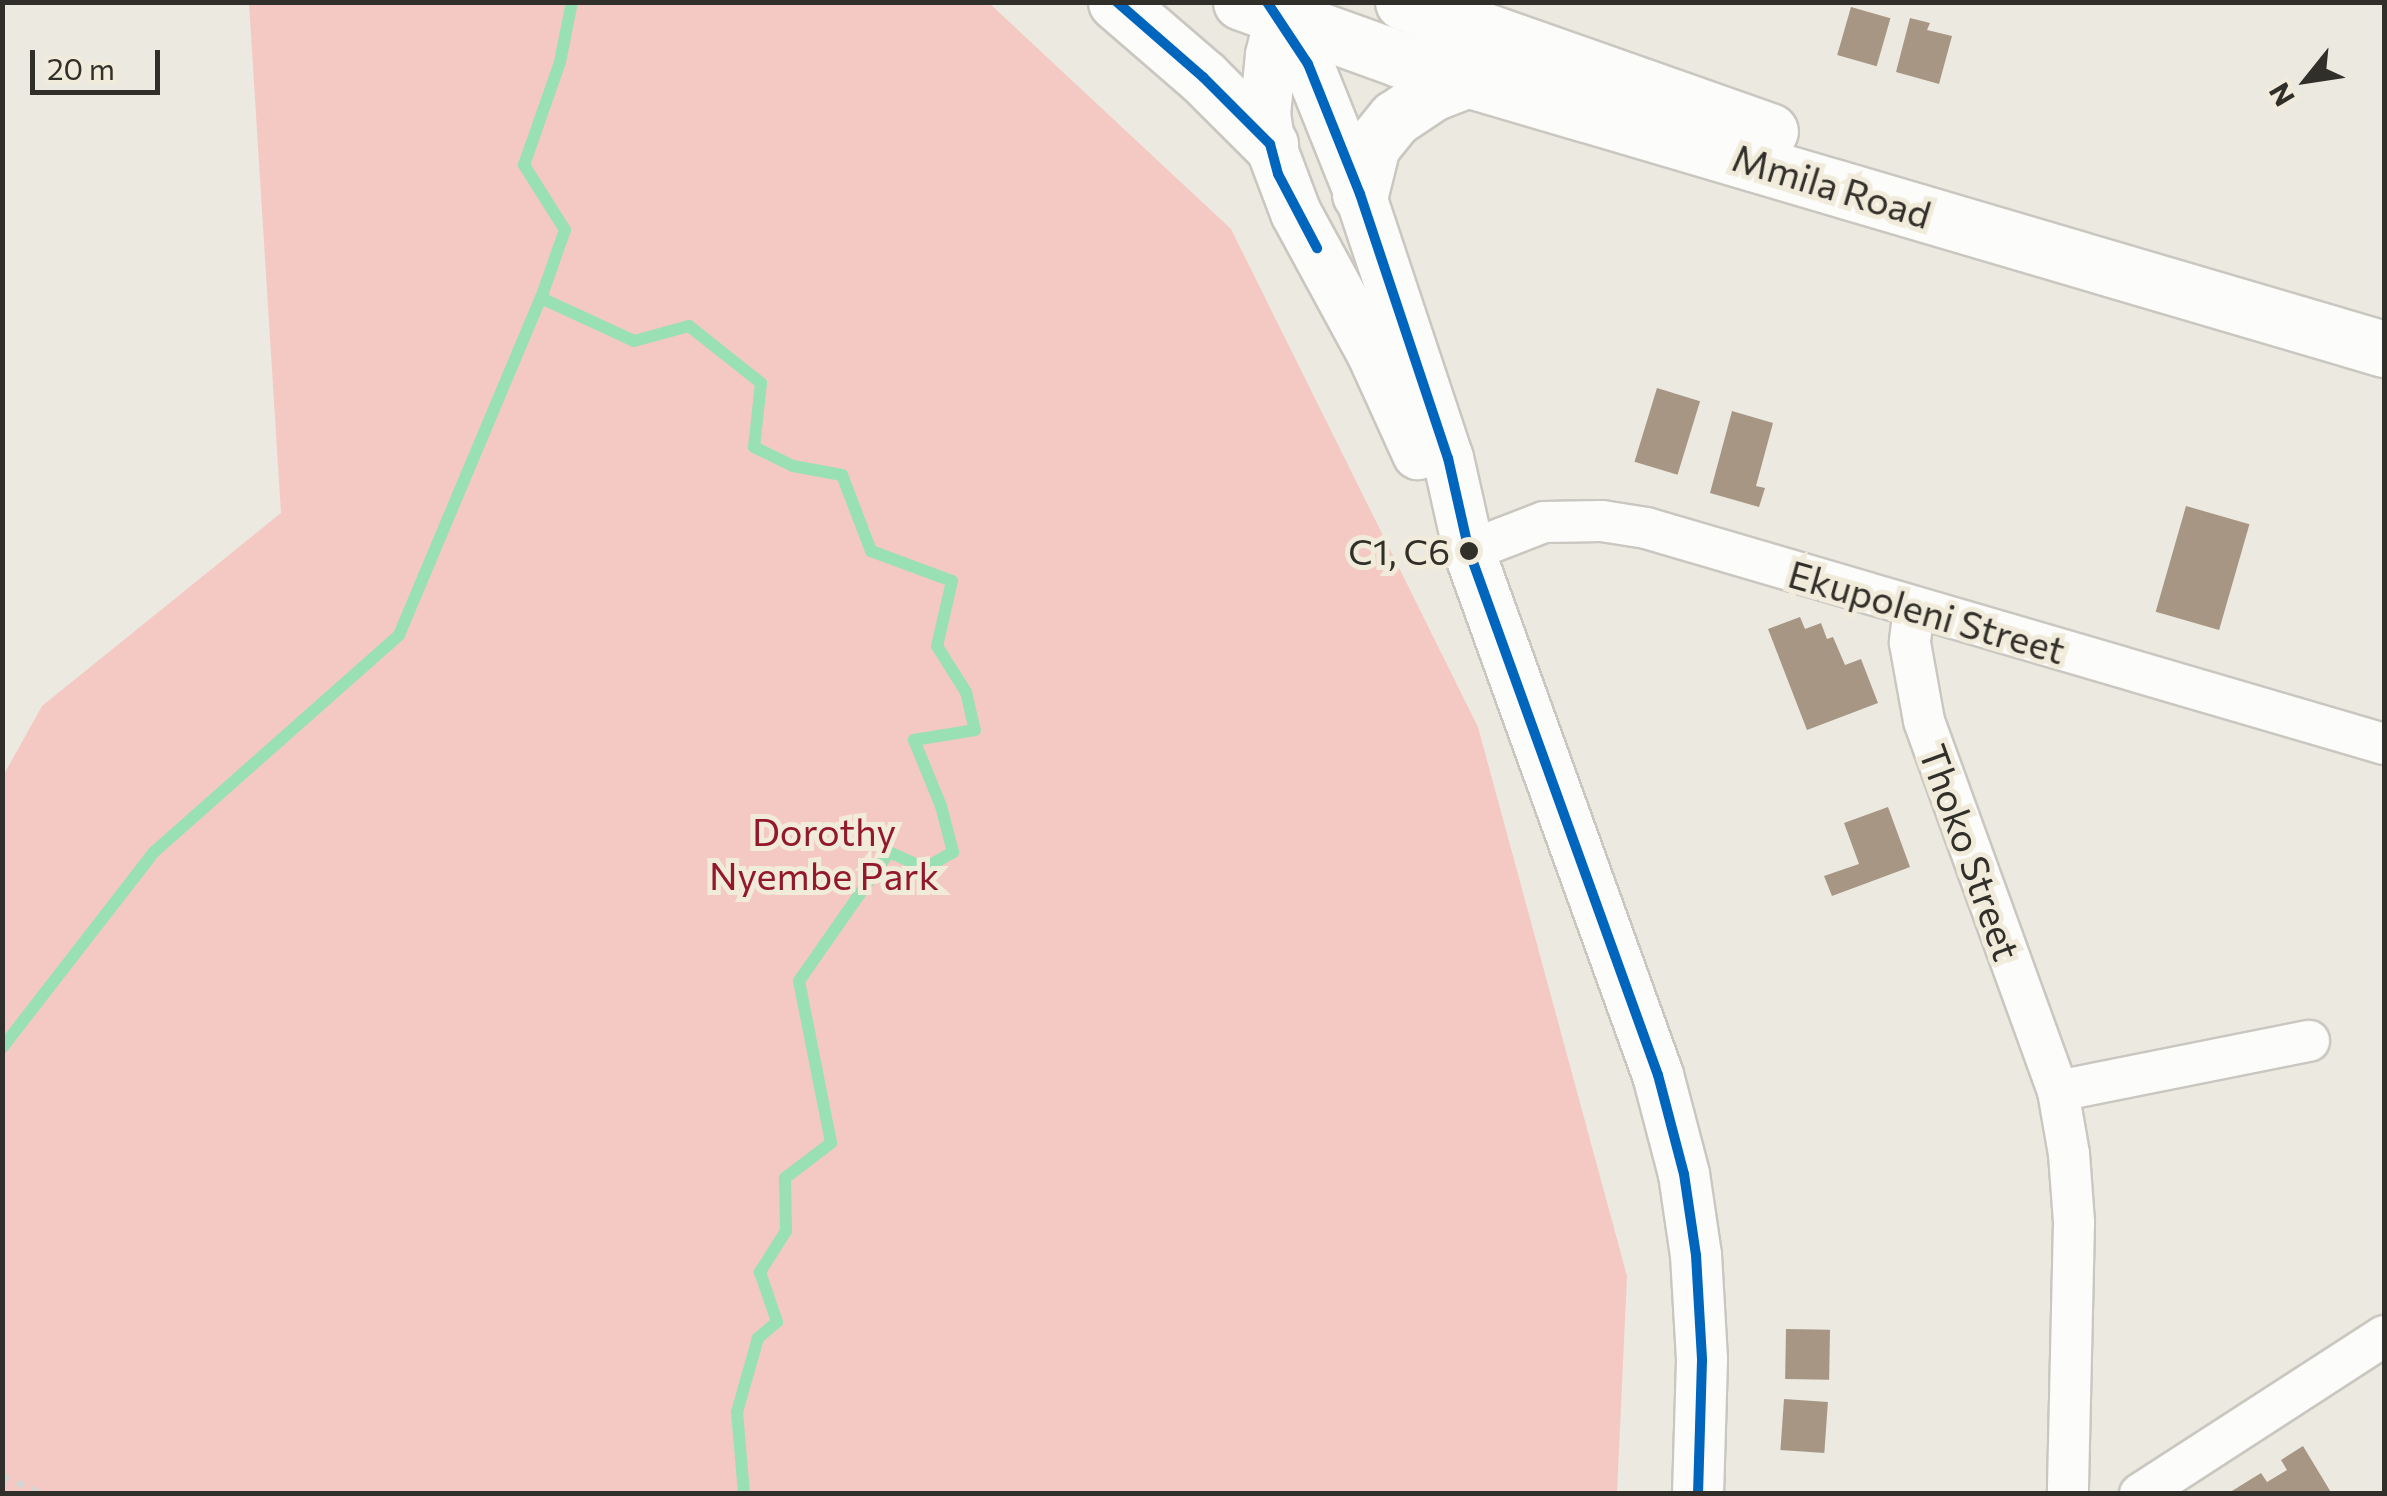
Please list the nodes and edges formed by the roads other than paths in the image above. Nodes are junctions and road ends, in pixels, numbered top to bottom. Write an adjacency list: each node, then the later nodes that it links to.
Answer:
1 (1116, 2): 5 (main road)
2 (1274, 6): 4 (main road, Mmila Road); 5 (street); 6 (street)
3 (1427, 6): 7 (main road, Mmila Road)
4 (1469, 79): 6 (main road); 7 (main road, Mmila Road)
5 (1270, 144): 10 (street)
6 (1360, 194): 10 (street)
7 (2311, 314): 8 (main road, Mmila Road); 9 (main road, Mmila Road)
8 (2384, 320)
9 (2384, 349)
10 (1469, 552): 11 (street, Ekupoleni Street); 16 (street)
11 (1914, 608): 12 (street, Ekupoleni Street); 14 (street, Thoko Street)
12 (2384, 744)
13 (2309, 1041): 14 (street)
14 (2058, 1092): 17 (street, Thoko Street)
15 (2384, 1336): 18 (street)
16 (1698, 1494)
17 (2068, 1494)
18 (2140, 1494)

